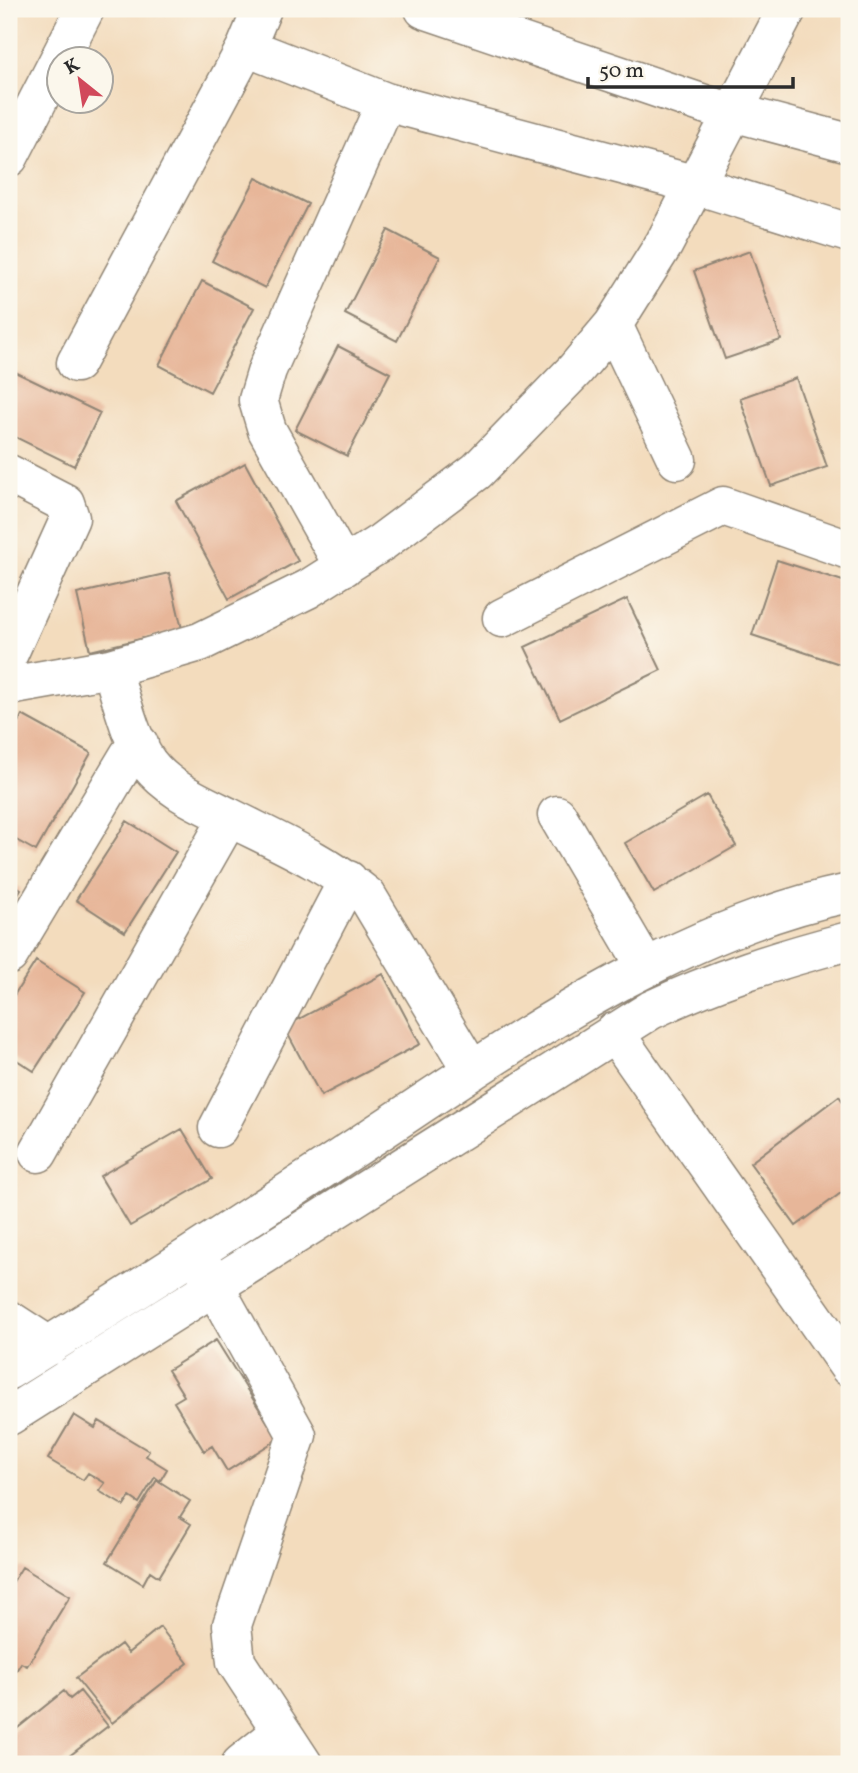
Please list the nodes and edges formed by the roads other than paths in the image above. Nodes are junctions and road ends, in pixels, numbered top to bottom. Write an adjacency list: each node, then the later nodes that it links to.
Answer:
1 (85, 9): 9 (street)
2 (262, 9): 5 (street)
3 (424, 9): 7 (street)
4 (787, 9): 7 (street)
5 (246, 47): 6 (street); 13 (street)
6 (386, 102): 10 (street); 17 (street)
7 (733, 112): 8 (street); 10 (street)
8 (849, 143)
9 (9, 157)
10 (693, 184): 11 (street); 12 (street)
11 (849, 233)
12 (613, 325): 14 (street); 17 (street)
13 (76, 363)
14 (677, 460)
15 (9, 474): 19 (street)
16 (849, 550): 18 (street)
17 (344, 567): 20 (street)
18 (502, 618)
19 (9, 653)
20 (111, 668): 21 (street); 22 (street)
21 (9, 685)
22 (139, 744): 24 (street); 28 (street)
23 (557, 815): 29 (street)
24 (229, 817): 25 (street); 33 (street)
25 (348, 880): 31 (street); 32 (street)
26 (849, 893): 29 (street)
27 (849, 941): 30 (street)
28 (9, 955)
29 (646, 967): 31 (street)
30 (614, 1032): 35 (street); 38 (street)
31 (472, 1071): 34 (street)
32 (218, 1128)
33 (38, 1153)
34 (197, 1254): 35 (street); 37 (street)
35 (216, 1287): 40 (street); 41 (street)
36 (9, 1320): 37 (street)
37 (49, 1346): 39 (street)
38 (849, 1367)
39 (9, 1370)
40 (9, 1416)
41 (281, 1732): 42 (street); 43 (street)
42 (241, 1764)
43 (303, 1764)

